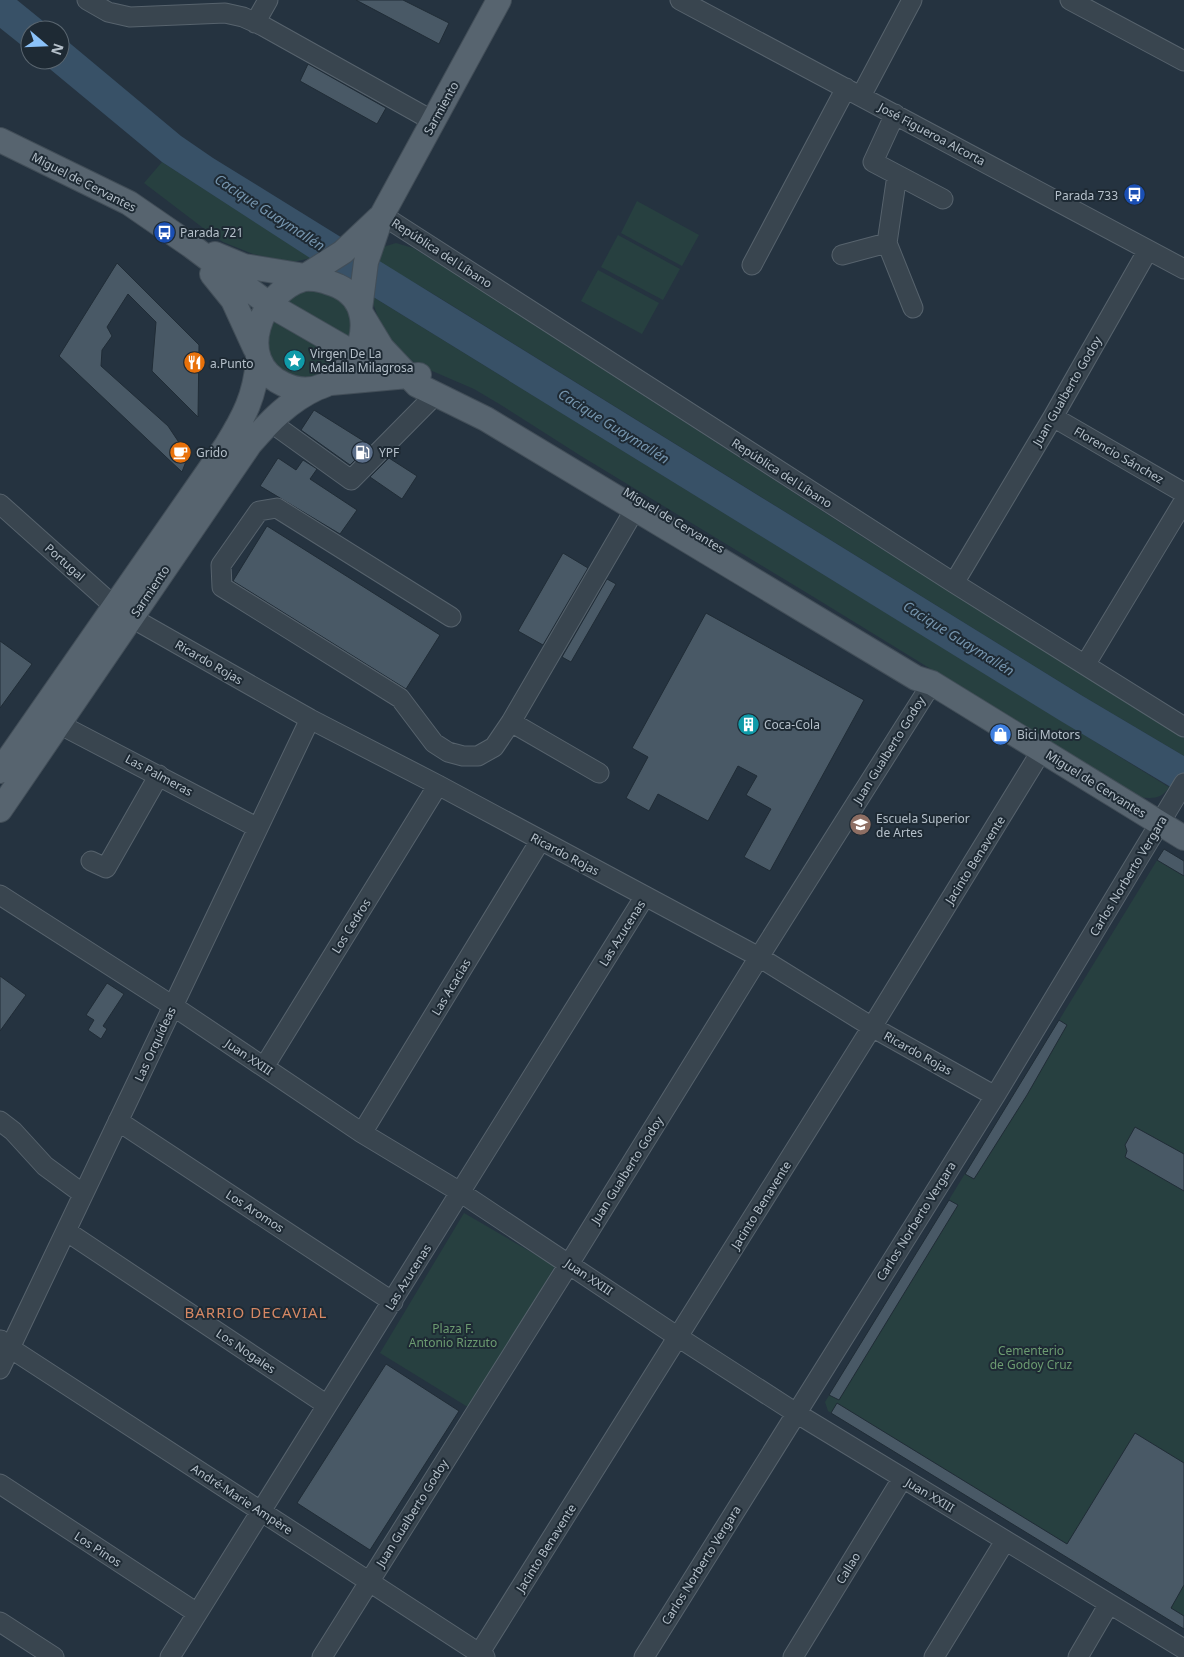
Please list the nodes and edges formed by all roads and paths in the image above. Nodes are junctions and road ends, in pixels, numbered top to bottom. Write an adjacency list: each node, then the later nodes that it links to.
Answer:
1 (87, 0): 7 (street)
2 (268, 0): 7 (street)
3 (499, 0): 11 (main road, Sarmiento)
4 (680, 0): 9 (street, José Figueroa Alcorta)
5 (912, 0): 9 (street)
6 (1070, 0): 8 (street)
7 (256, 23): 11 (street)
8 (1184, 61)
9 (853, 92): 10 (street, José Figueroa Alcorta); 21 (street)
10 (895, 114): 13 (street); 19 (street, José Figueroa Alcorta)
11 (433, 122): 15 (main road, Sarmiento)
12 (0, 140): 17 (main road, Miguel de Cervantes)
13 (897, 175): 14 (street); 16 (street)
14 (943, 200)
15 (382, 215): 18 (main road, Sarmiento); 38 (street, República del Líbano)
16 (887, 243): 20 (street); 26 (street)
17 (190, 245): 23 (main road, Miguel de Cervantes); 25 (main road, Miguel de Cervantes); 28 (main road, Miguel de Cervantes)
18 (360, 250): 23 (main road, Sarmiento); 24 (main road, Sarmiento)
19 (1148, 250): 22 (street, José Figueroa Alcorta); 32 (street, Juan Gualberto Godoy)
20 (842, 255)
21 (752, 265)
22 (1184, 269)
23 (309, 274): 24 (main road, Miguel de Cervantes); 25 (main road, Sarmiento)
24 (362, 304): 27 (main road, Sarmiento); 29 (main road, Miguel de Cervantes)
25 (270, 306): 27 (main road, Miguel de Cervantes); 28 (main road, Sarmiento)
26 (913, 308)
27 (356, 353): 29 (main road, Miguel de Cervantes); 30 (main road)
28 (257, 354): 30 (main road, Miguel de Cervantes); 39 (main road, Sarmiento)
29 (408, 376): 30 (main road, Miguel de Cervantes); 31 (main road, Miguel de Cervantes); 42 (main road, Miguel de Cervantes)
30 (324, 386): 33 (main road, Sarmiento)
31 (436, 394): 33 (street); 37 (main road, Miguel de Cervantes)
32 (1054, 417): 34 (street, Florencio Sánchez); 38 (street, Juan Gualberto Godoy)
33 (269, 421): 39 (main road, Sarmiento)
34 (1184, 493)
35 (1184, 500): 41 (street)
36 (0, 504): 39 (street, Portugal)
37 (635, 509): 42 (main road, Miguel de Cervantes); 44 (street)
38 (954, 583): 41 (street, República del Líbano)
39 (123, 612): 43 (street, Ricardo Rojas); 45 (main road, Sarmiento); 48 (main road, Sarmiento)
40 (452, 616): 44 (street)
41 (1085, 665): 46 (street, República del Líbano)
42 (932, 683): 47 (main road, Miguel de Cervantes); 61 (street, Juan Gualberto Godoy)
43 (310, 719): 51 (street, Ricardo Rojas); 55 (street, Las Orquídeas)
44 (511, 722): 49 (street)
45 (59, 724): 50 (street, Las Palmeras); 53 (main road, Sarmiento)
46 (1184, 727)
47 (1042, 750): 54 (main road, Miguel de Cervantes); 63 (street, Jacinto Benavente)
48 (0, 771)
49 (599, 773)
50 (159, 775): 55 (street, Las Palmeras); 58 (street)
51 (438, 785): 57 (street, Ricardo Rojas); 64 (street, Los Cedros)
52 (1181, 788): 54 (street, Carlos Norberto Vergara)
53 (0, 810)
54 (1160, 823): 56 (main road, Miguel de Cervantes); 65 (street, Carlos Norberto Vergara)
55 (258, 828): 62 (street, Las Orquídeas)
56 (1184, 838)
57 (540, 841): 60 (street, Ricardo Rojas); 68 (street, Las Acacias)
58 (91, 861)
59 (0, 895): 62 (street, Juan XXIII)
60 (645, 896): 61 (street, Ricardo Rojas); 69 (street, Las Azucenas)
61 (759, 957): 63 (street, Ricardo Rojas); 72 (street, Juan Gualberto Godoy)
62 (173, 1006): 64 (street, Juan XXIII); 67 (street, Las Orquídeas)
63 (872, 1027): 65 (street, Ricardo Rojas); 74 (street, Jacinto Benavente)
64 (264, 1067): 68 (street, Juan XXIII)
65 (995, 1096): 78 (street, Carlos Norberto Vergara)
66 (0, 1121): 70 (street)
67 (118, 1121): 70 (street, Las Orquídeas); 73 (street, Los Aromos)
68 (362, 1132): 69 (street, Juan XXIII)
69 (460, 1192): 72 (street, Juan XXIII); 73 (street, Las Azucenas)
70 (84, 1194): 71 (street, Las Orquídeas)
71 (66, 1231): 75 (street, Las Orquídeas); 77 (street, Los Nogales)
72 (569, 1264): 74 (street, Juan XXIII); 83 (street, Juan Gualberto Godoy)
73 (393, 1302): 77 (street, Las Azucenas)
74 (678, 1338): 78 (street, Juan XXIII); 88 (street, Jacinto Benavente)
75 (5, 1344): 76 (street, Las Orquídeas); 81 (street, André-Marie Ampère)
76 (0, 1369)
77 (327, 1405): 81 (street, Las Azucenas)
78 (796, 1414): 79 (street, Juan XXIII); 92 (street, Carlos Norberto Vergara)
79 (902, 1479): 82 (street, Juan XXIII); 93 (street, Callao)
80 (0, 1484): 85 (street, Los Pinos)
81 (260, 1512): 83 (street, André-Marie Ampère); 85 (street, Las Azucenas)
82 (1005, 1541): 84 (street, Juan XXIII); 94 (street)
83 (369, 1581): 88 (street, André-Marie Ampère); 91 (street, Juan Gualberto Godoy)
84 (1109, 1604): 87 (street, Juan XXIII); 95 (street)
85 (197, 1613): 90 (street, Las Azucenas)
86 (0, 1622): 89 (street)
87 (1184, 1649)
88 (480, 1656)
89 (54, 1657)
90 (170, 1657)
91 (322, 1657)
92 (644, 1657)
93 (793, 1657)
94 (934, 1657)
95 (1078, 1657)

